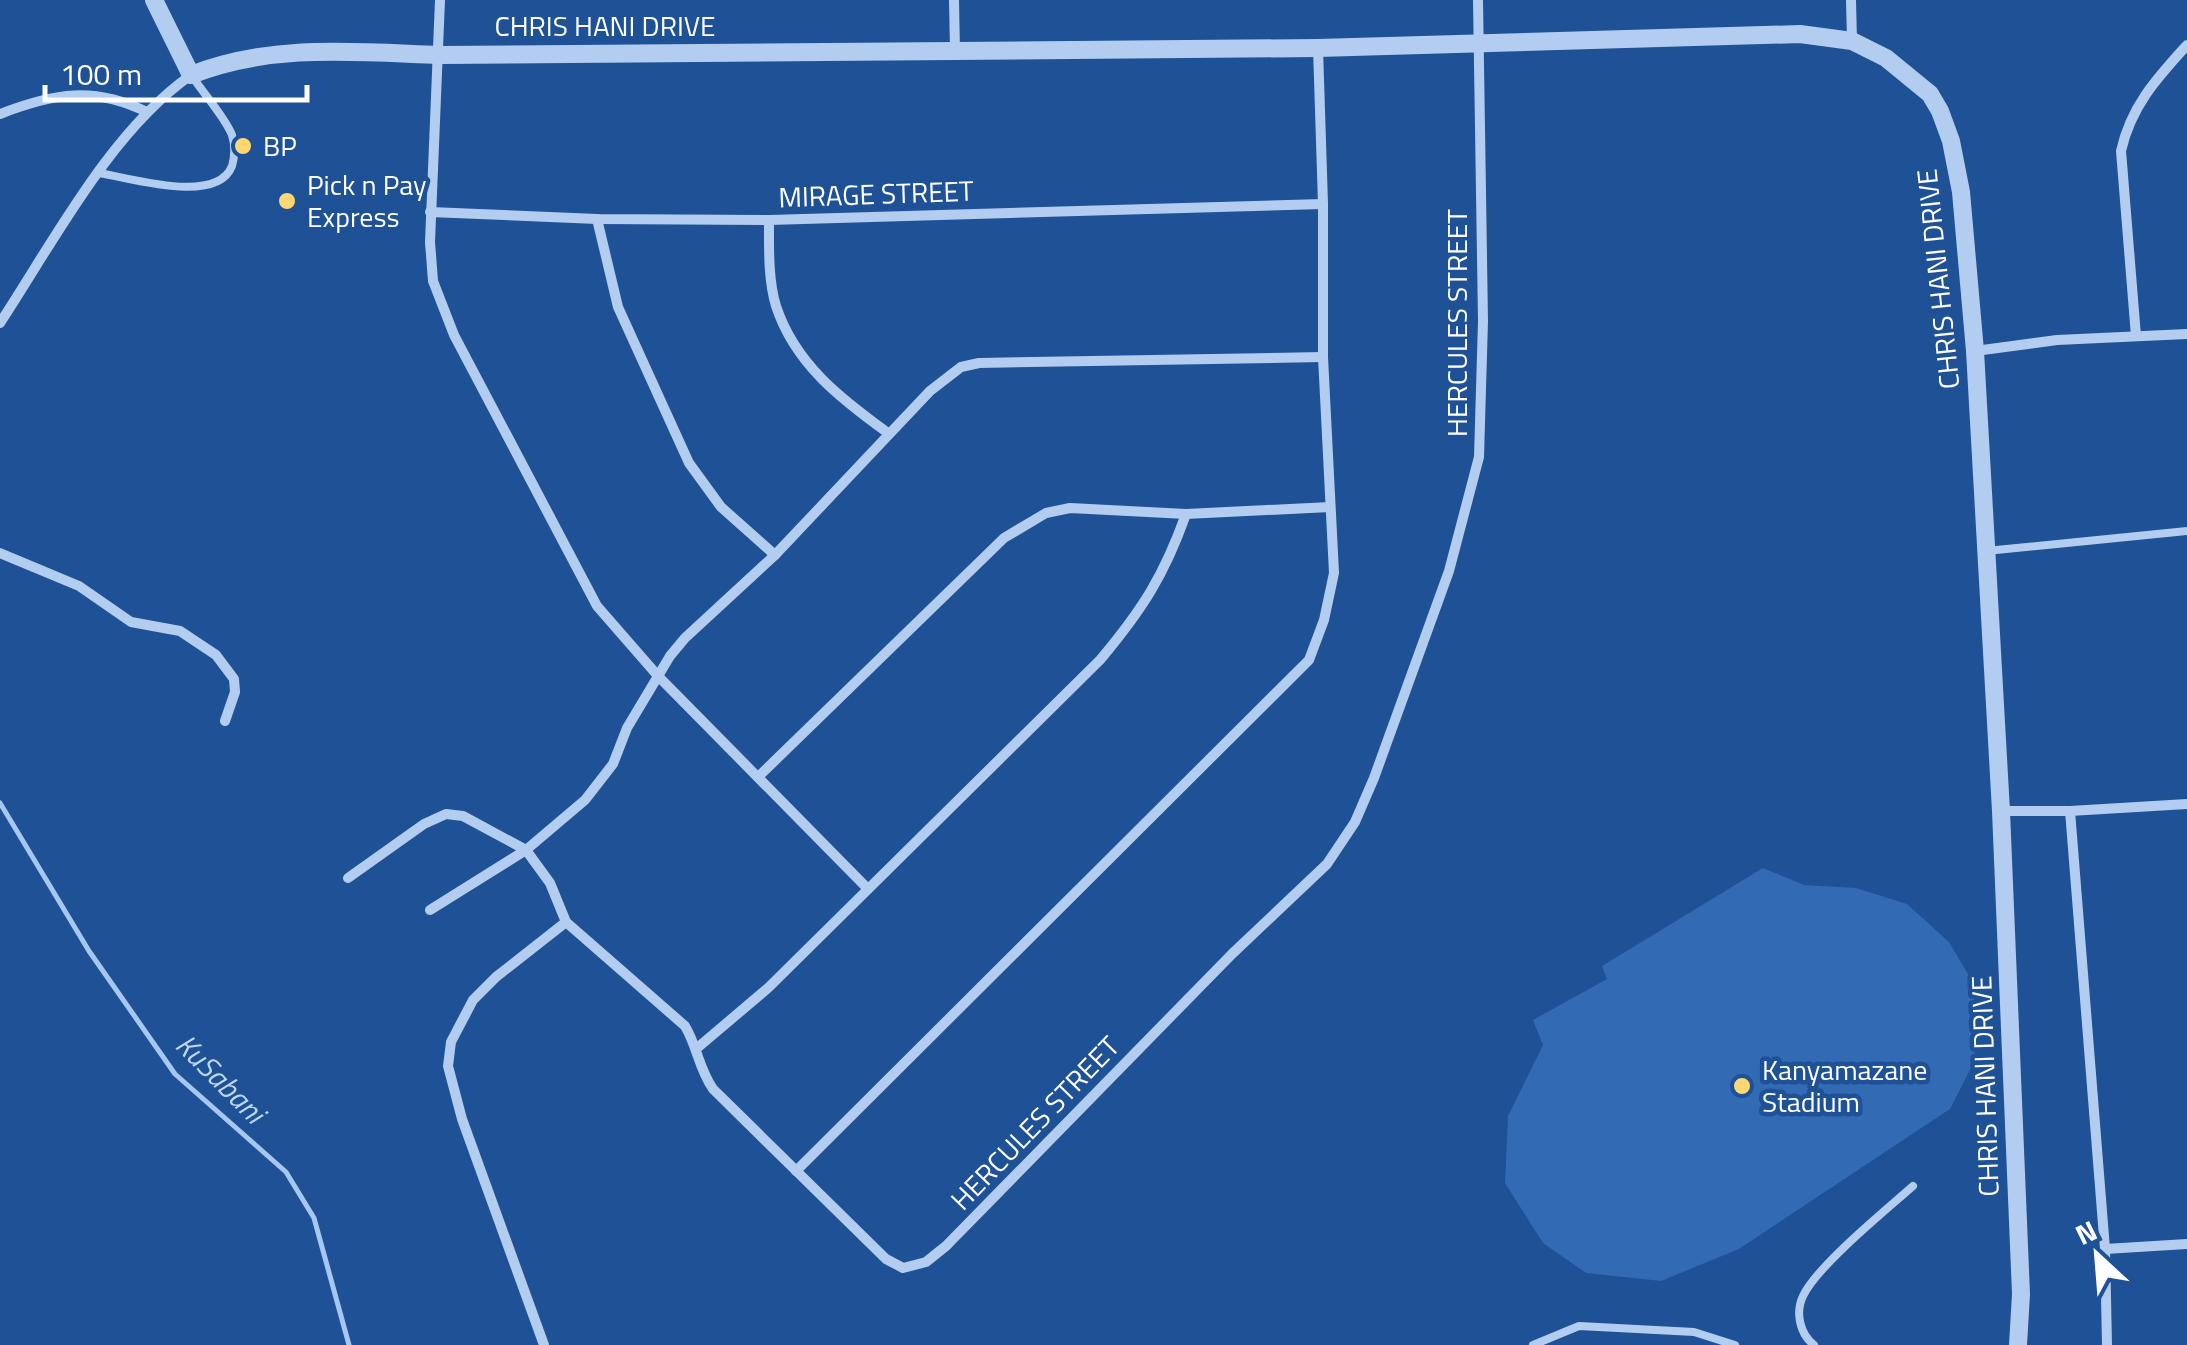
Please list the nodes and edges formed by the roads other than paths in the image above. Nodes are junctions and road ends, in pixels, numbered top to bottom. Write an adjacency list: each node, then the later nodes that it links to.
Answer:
1 (154, 0): 12 (street)
2 (440, 0): 11 (street)
3 (954, 0): 10 (street)
4 (1478, 0): 8 (street, HERCULES STREET)
5 (1851, 0): 6 (street)
6 (1852, 41): 8 (street, CHRIS HANI DRIVE); 23 (street, CHRIS HANI DRIVE)
7 (2187, 45): 22 (street)
8 (1478, 46): 9 (street, CHRIS HANI DRIVE); 44 (street, HERCULES STREET)
9 (1318, 48): 10 (street, CHRIS HANI DRIVE); 16 (street)
10 (955, 51): 11 (street, CHRIS HANI DRIVE)
11 (440, 54): 12 (street, CHRIS HANI DRIVE); 17 (street)
12 (192, 75): 13 (street); 15 (lane)
13 (148, 112): 14 (street); 15 (street)
14 (0, 114)
15 (99, 173): 20 (street)
16 (1323, 204): 19 (street, MIRAGE STREET); 24 (street)
17 (430, 212): 18 (street, MIRAGE STREET); 32 (street)
18 (597, 219): 19 (street, MIRAGE STREET); 31 (street)
19 (768, 220): 25 (street)
20 (0, 323)
21 (2187, 334): 22 (street)
22 (2136, 336): 23 (street)
23 (1975, 351): 29 (street, CHRIS HANI DRIVE)
24 (1323, 358): 25 (street); 26 (street)
25 (888, 433): 31 (street)
26 (1330, 507): 27 (street); 44 (street)
27 (1186, 514): 34 (street); 40 (street)
28 (2187, 531): 29 (lane)
29 (1986, 550): 36 (street, CHRIS HANI DRIVE)
30 (0, 553): 33 (street)
31 (774, 555): 32 (street)
32 (658, 676): 34 (street); 38 (street)
33 (225, 721)
34 (758, 778): 40 (street)
35 (2187, 804): 37 (street)
36 (2001, 811): 37 (street); 52 (street, CHRIS HANI DRIVE)
37 (2070, 811): 47 (street)
38 (526, 850): 39 (street); 41 (street); 42 (street)
39 (348, 878)
40 (868, 889): 43 (street)
41 (430, 910)
42 (566, 922): 43 (street, HERCULES STREET); 48 (street)
43 (696, 1049): 44 (street, HERCULES STREET)
44 (796, 1171)
45 (1913, 1186): 51 (lane)
46 (2187, 1244): 47 (street)
47 (2105, 1249): 53 (street)
48 (544, 1345)
49 (1533, 1345): 50 (lane)
50 (1735, 1345)
51 (1814, 1345)
52 (2018, 1345)
53 (2107, 1345)

